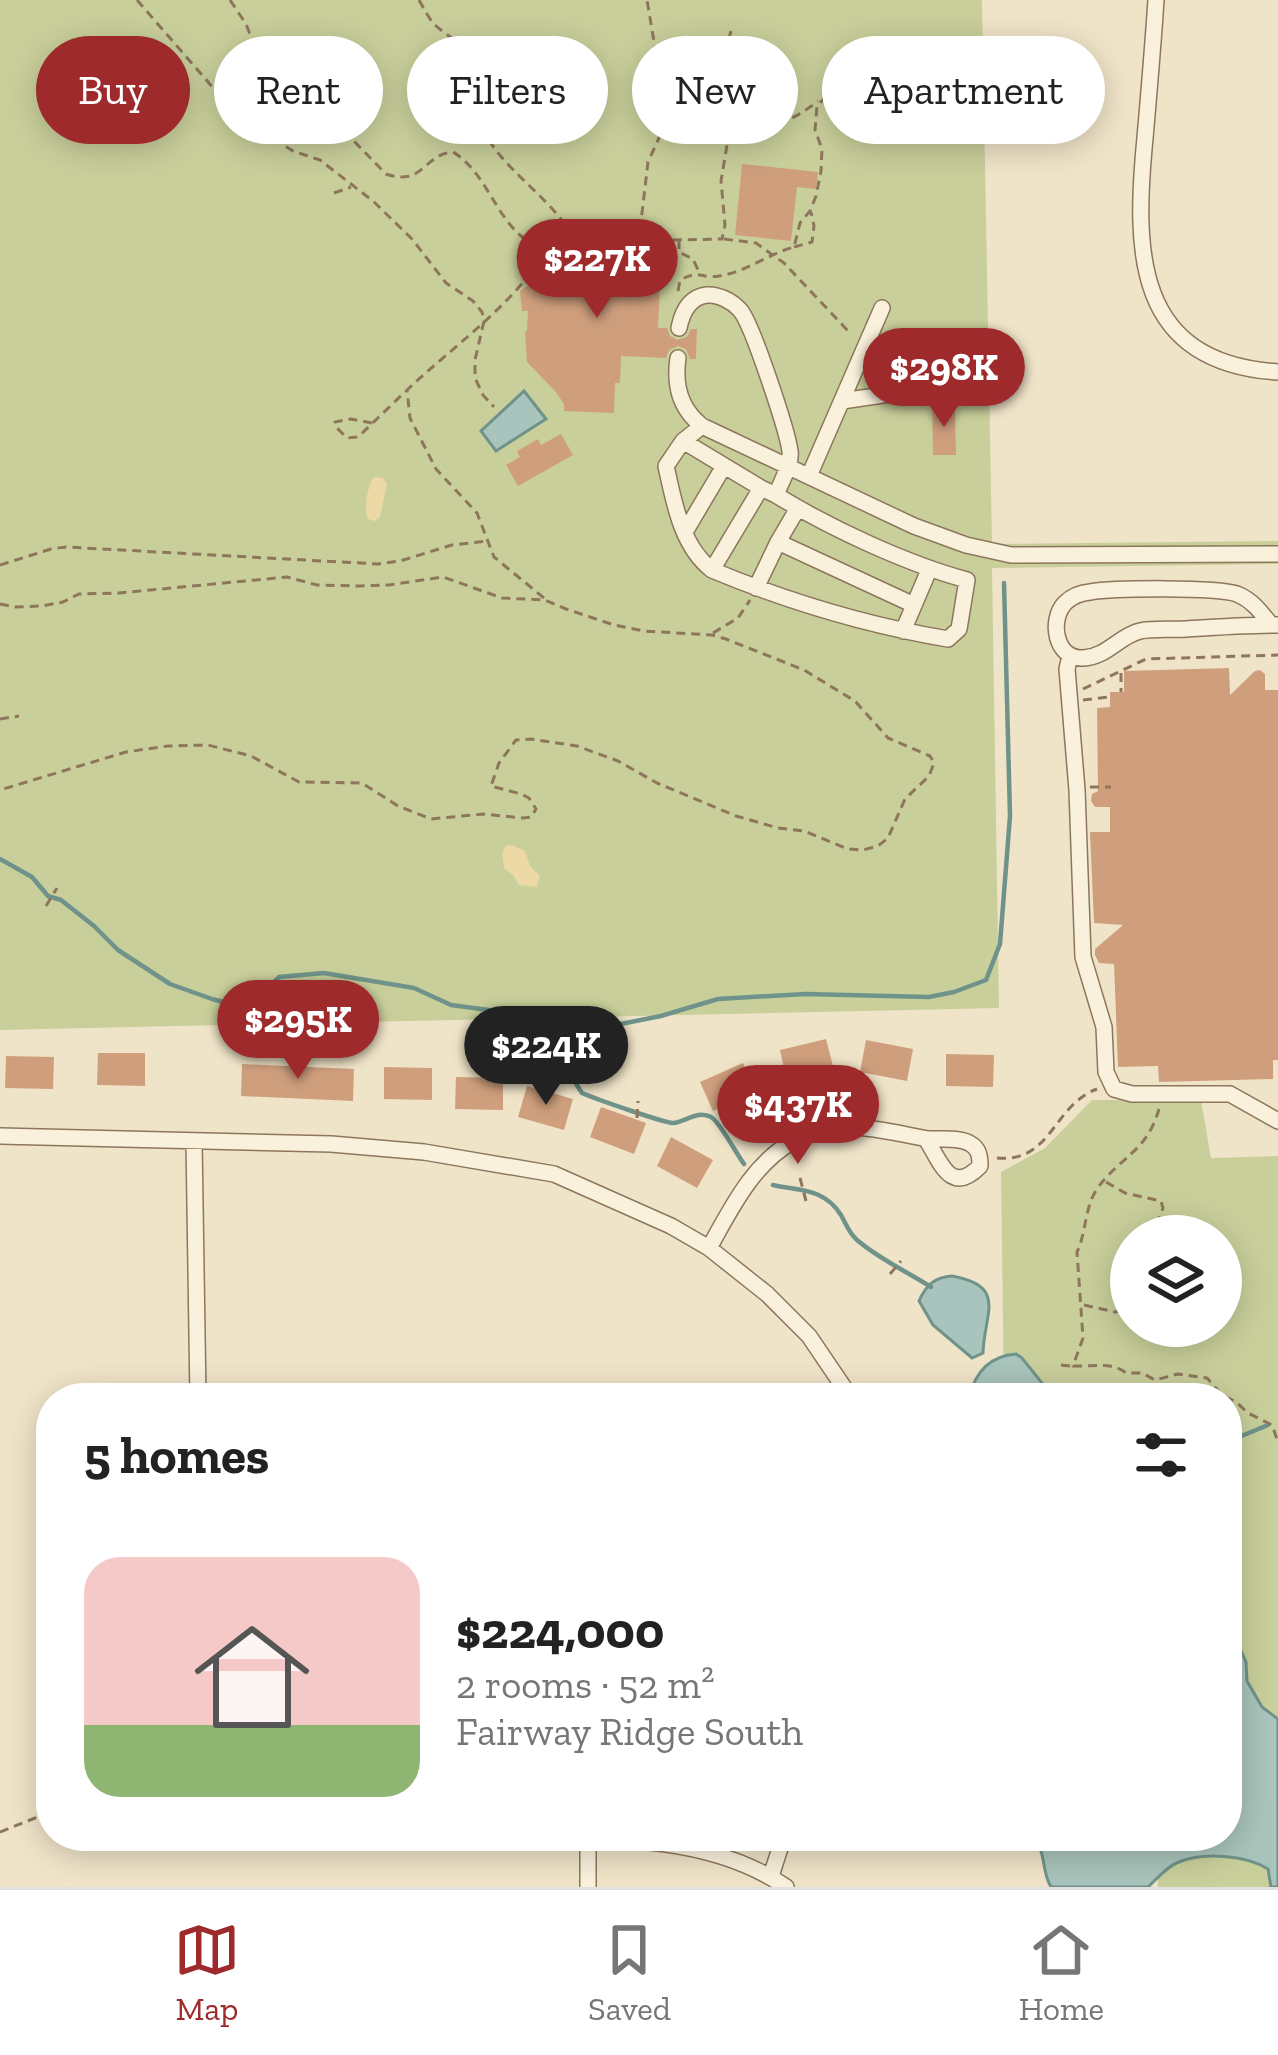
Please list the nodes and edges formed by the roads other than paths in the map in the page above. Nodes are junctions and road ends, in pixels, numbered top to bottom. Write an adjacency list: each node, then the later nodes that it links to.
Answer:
1 (1156, 0): 5 (street)
2 (881, 308): 7 (street)
3 (681, 320): 11 (street)
4 (678, 358): 8 (street)
5 (1278, 372)
6 (951, 398): 7 (street)
7 (842, 401): 12 (street)
8 (702, 426): 9 (street); 11 (street)
9 (683, 441): 10 (street); 15 (street)
10 (724, 466): 13 (street); 15 (street)
11 (788, 466): 12 (street); 13 (street)
12 (809, 476): 17 (street)
13 (769, 492): 14 (street); 19 (street)
14 (798, 508): 16 (street); 18 (street)
15 (685, 532): 19 (street)
16 (778, 542): 20 (street); 21 (street)
17 (1278, 554)
18 (929, 569): 21 (street); 23 (street)
19 (712, 570): 20 (street)
20 (756, 588): 23 (street)
21 (914, 605): 23 (street)
22 (1274, 625): 24 (street); 24 (street)
23 (903, 631)
24 (1070, 656): 25 (street)
25 (1278, 1121)
26 (0, 1136): 28 (street)
27 (926, 1139): 27 (street); 29 (street)
28 (194, 1141): 29 (street); 30 (street)
29 (709, 1248): 31 (street)
30 (198, 1383)
31 (841, 1383)
32 (588, 1851): 36 (street)
33 (700, 1851): 35 (street)
34 (779, 1851): 35 (street)
35 (771, 1876): 37 (street)
36 (588, 1887)
37 (786, 1887)

